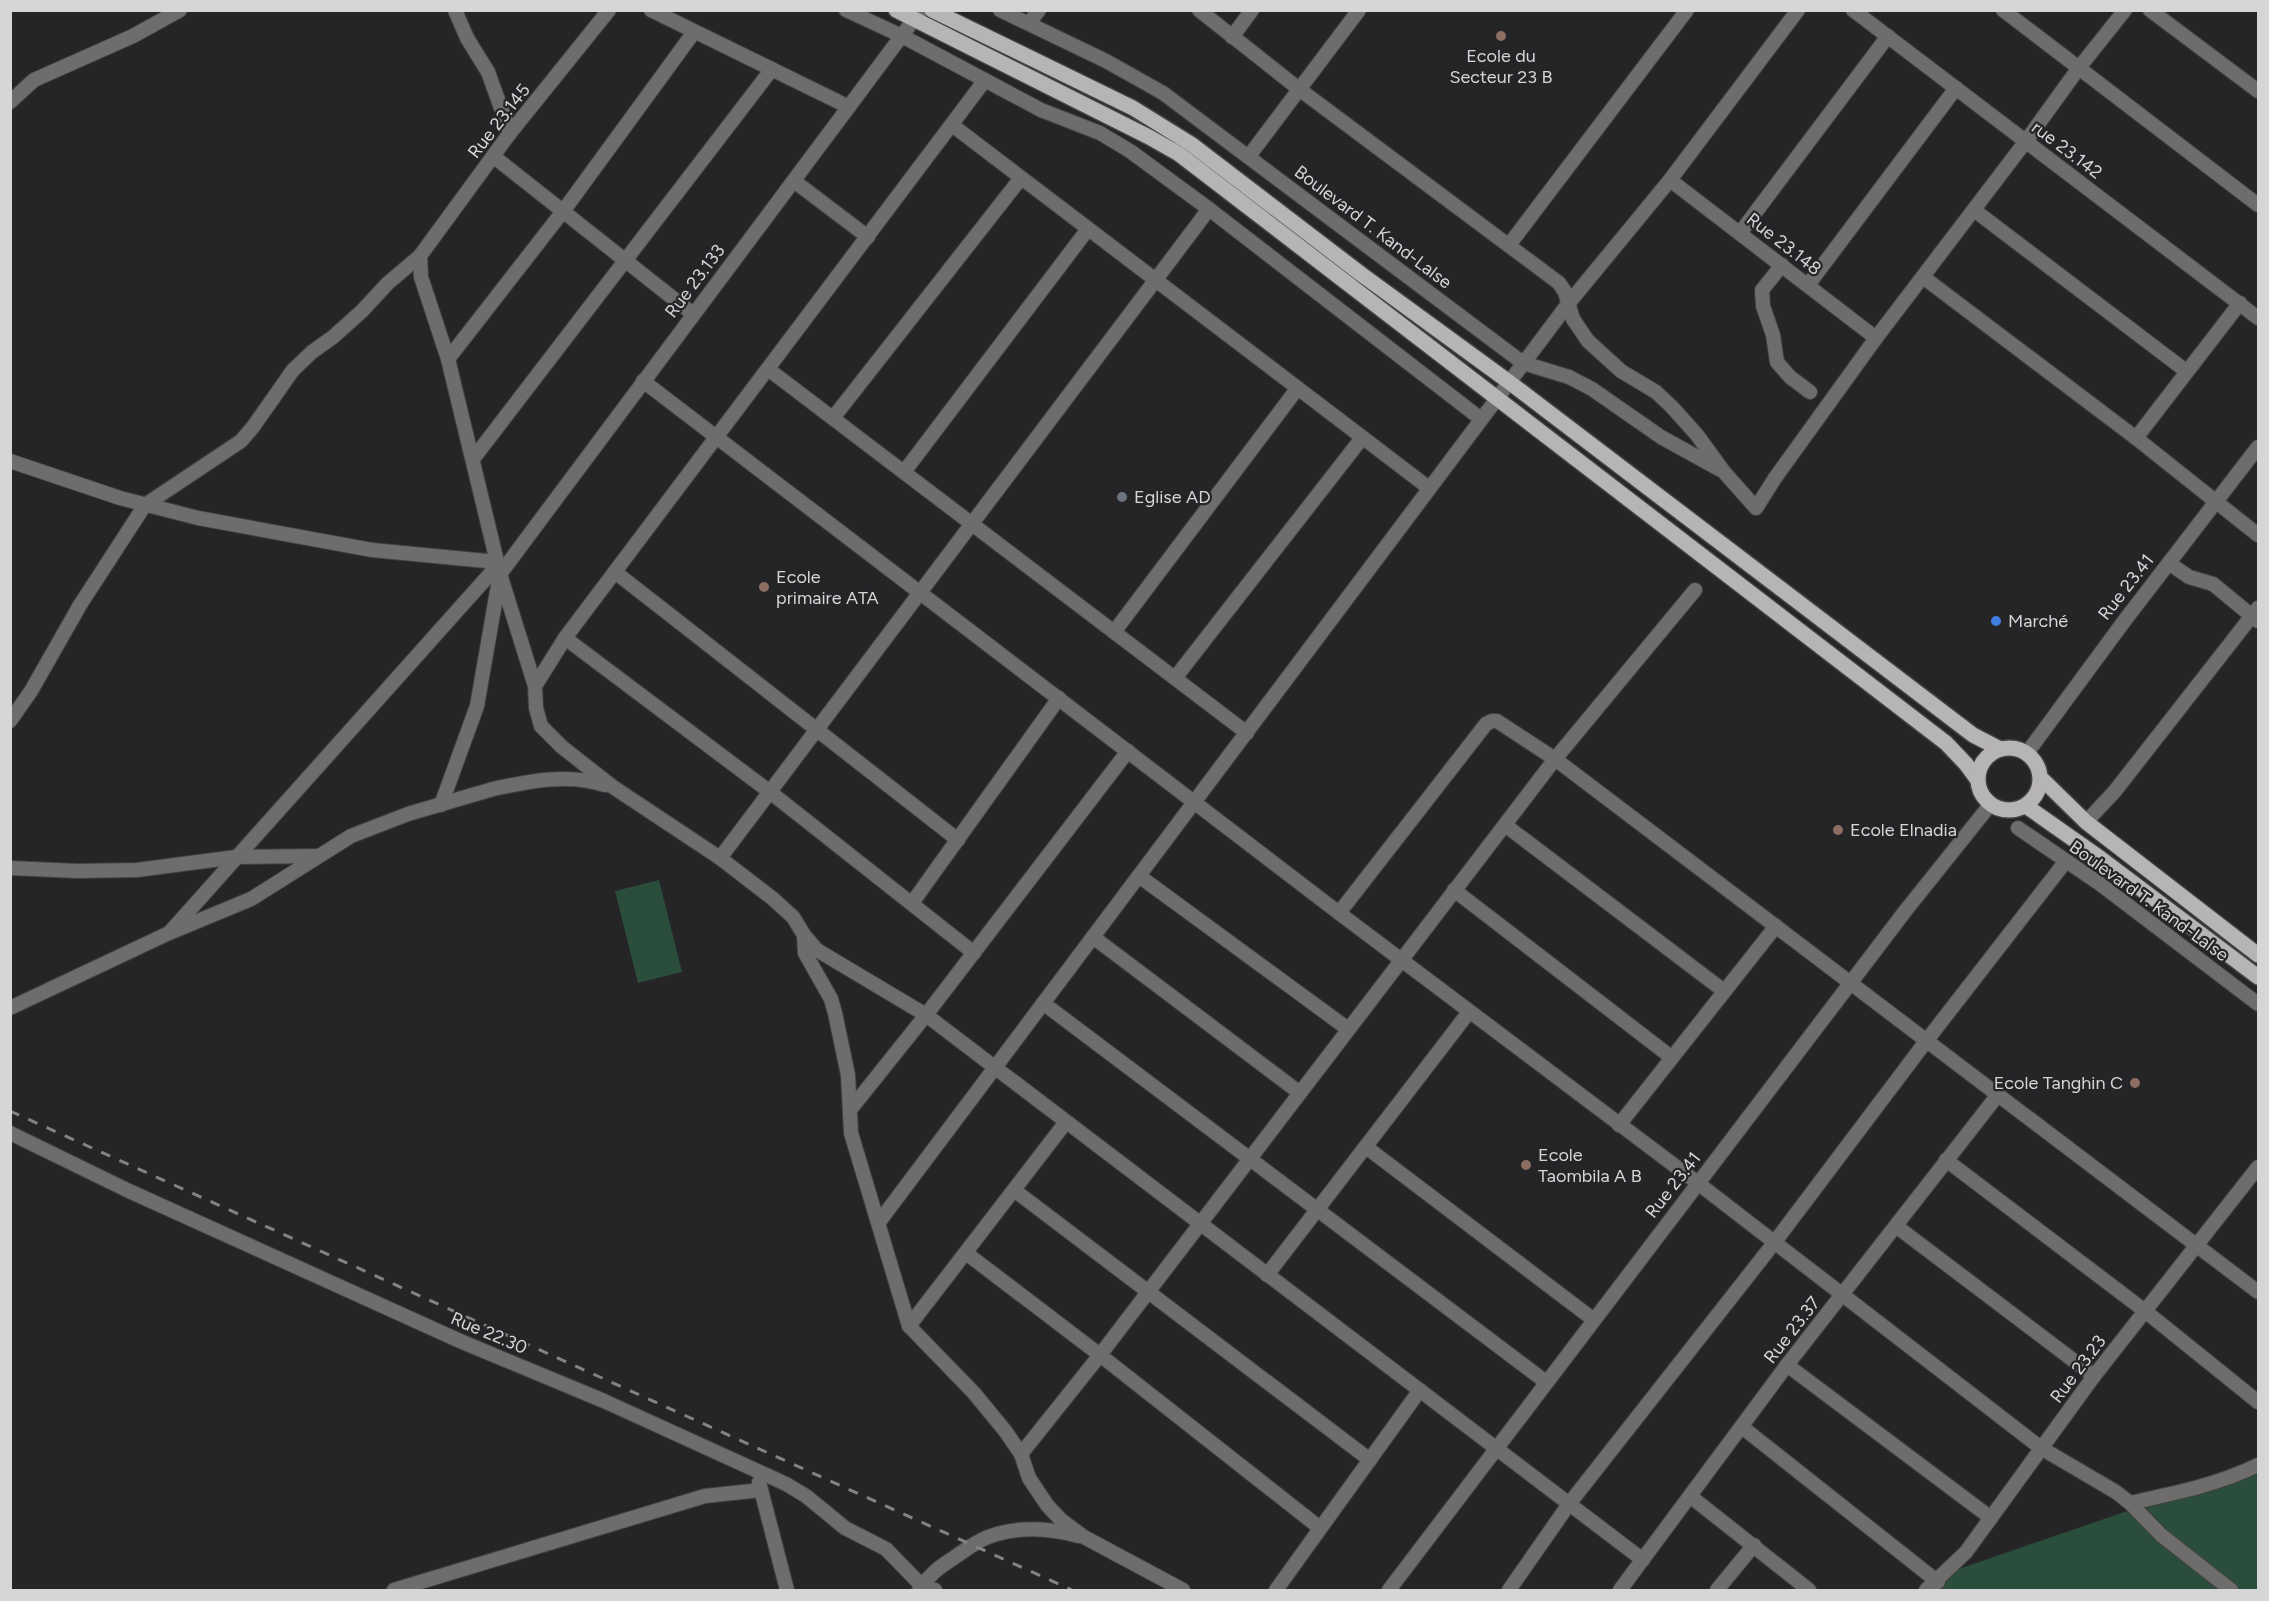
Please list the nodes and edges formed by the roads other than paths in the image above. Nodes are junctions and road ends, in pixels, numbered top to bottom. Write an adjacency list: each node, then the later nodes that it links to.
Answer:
1 (180, 10): 31 (street)
2 (455, 10): 34 (street)
3 (609, 10): 34 (street, Rue 23.145)
4 (651, 10): 21 (street)
5 (846, 10): 22 (street)
6 (896, 10): 19 (main road)
7 (932, 10): 65 (main road)
8 (1000, 10): 20 (street, Boulevard T. Kand-Lalse)
9 (1039, 10): 20 (street)
10 (1199, 10): 24 (street)
11 (1252, 10): 24 (street)
12 (1359, 10): 29 (street)
13 (1687, 10): 48 (street)
14 (1798, 10): 39 (street)
15 (1853, 10): 23 (street, rue 23.142)
16 (2002, 10): 26 (street)
17 (2125, 10): 26 (street)
18 (2150, 10): 30 (street)
19 (918, 15): 22 (street, Rue 23.133); 68 (main road)
20 (1029, 24): 37 (street, Boulevard T. Kand-Lalse)
21 (694, 32): 25 (street); 43 (street)
22 (902, 36): 27 (street); 32 (street, Rue 23.133)
23 (1888, 36): 28 (street, rue 23.142); 46 (street)
24 (1233, 37): 29 (street)
25 (772, 69): 32 (street); 50 (street)
26 (2078, 69): 35 (street); 41 (street)
27 (985, 80): 33 (street); 42 (street)
28 (1956, 88): 35 (street, rue 23.142); 54 (street)
29 (1299, 89): 37 (street); 48 (street)
30 (2259, 92)
31 (10, 102)
32 (849, 106): 40 (street, Rue 23.133)
33 (952, 125): 38 (street); 47 (street)
34 (510, 133): 36 (street, Rue 23.145)
35 (2026, 141): 44 (street); 55 (street, rue 23.142)
36 (493, 156): 43 (street); 49 (street, Rue 23.145)
37 (1249, 156): 61 (street, Boulevard T. Kand-Lalse)
38 (1022, 178): 45 (street); 69 (street)
39 (1670, 180): 46 (street, Rue 23.148); 56 (street)
40 (794, 181): 47 (street); 57 (street, Rue 23.133)
41 (2259, 205)
42 (1209, 209): 53 (street); 70 (street)
43 (564, 210): 50 (street); 60 (street)
44 (1974, 210): 52 (street); 63 (street)
45 (1088, 229): 53 (street); 77 (street)
46 (1740, 233): 51 (street, Rue 23.148)
47 (868, 237): 62 (street)
48 (1509, 245): 56 (street)
49 (420, 256): 60 (street); 81 (street, Rue 23.145)
50 (626, 260): 57 (street); 75 (street)
51 (1782, 265): 54 (street, Rue 23.148); 67 (street)
52 (1923, 277): 59 (street); 73 (street)
53 (1155, 280): 66 (street); 82 (street)
54 (1808, 285): 59 (street, Rue 23.148)
55 (2240, 303): 58 (street, rue 23.142); 63 (street)
56 (1568, 304): 61 (street); 78 (street)
57 (693, 314): 64 (street, Rue 23.133)
58 (2259, 318)
59 (1876, 338): 78 (street)
60 (448, 359): 75 (street)
61 (1523, 363): 65 (street); 78 (street, Boulevard T. Kand-Lalse)
62 (768, 369): 69 (street); 71 (street)
63 (2186, 371): 73 (street)
64 (643, 381): 71 (street); 85 (street, Rue 23.133)
65 (1509, 382): 68 (street); 98 (main road)
66 (1297, 389): 72 (street); 90 (street)
67 (1810, 392)
68 (1496, 399): 70 (street); 103 (main road)
69 (832, 418): 77 (street)
70 (1481, 420): 79 (street)
71 (717, 437): 86 (street); 88 (street)
72 (1362, 438): 79 (street); 92 (street)
73 (2136, 438): 80 (street)
74 (2259, 447): 80 (street, Rue 23.41)
75 (473, 459): 85 (street)
76 (10, 461): 81 (street)
77 (904, 472): 82 (street)
78 (1724, 472)
79 (1429, 488): 97 (street)
80 (2218, 501): 83 (street); 84 (street, Rue 23.41)
81 (145, 505): 85 (street); 95 (street)
82 (972, 524): 88 (street); 90 (street)
83 (2259, 535)
84 (2169, 563): 89 (street); 100 (street, Rue 23.41)
85 (498, 567): 93 (street); 107 (street); 115 (street, Rue 23.133)
86 (615, 572): 91 (street); 96 (street)
87 (1695, 590): 101 (street)
88 (920, 592): 94 (street); 96 (street)
89 (2257, 615): 110 (street)
90 (1114, 632): 92 (street)
91 (565, 638): 93 (street); 105 (street)
92 (1175, 678): 97 (street)
93 (535, 686): 104 (street)
94 (1059, 698): 99 (street); 113 (street)
95 (10, 721)
96 (817, 729): 105 (street); 113 (street)
97 (1247, 733): 106 (street)
98 (2000, 749): 100 (main road); 103 (main road)
99 (1128, 751): 106 (street); 127 (street)
100 (2027, 753): 102 (main road)
101 (1555, 759): 111 (street); 122 (street); 123 (street)
102 (2041, 778): 109 (main road); 110 (main road)
103 (1977, 779): 108 (main road)
104 (613, 787): 107 (street); 116 (street)
105 (770, 792): 116 (street); 121 (street)
106 (1195, 801): 119 (street); 122 (street)
107 (441, 805): 114 (street)
108 (1990, 805): 109 (main road); 131 (street, Rue 23.41)
109 (2026, 806): 130 (main road)
110 (2086, 822): 128 (main road)
111 (1504, 825): 120 (street); 132 (street)
112 (2018, 828): 117 (street, Boulevard T. Kand-Lalse)
113 (958, 840): 121 (street)
114 (318, 856): 115 (street); 124 (street)
115 (236, 857): 118 (street); 124 (street, Rue 23.133)
116 (720, 858): 125 (street)
117 (2066, 861): 134 (street, Boulevard T. Kand-Lalse); 139 (street)
118 (10, 868)
119 (1139, 876): 126 (street); 138 (street)
120 (1455, 890): 129 (street); 140 (street)
121 (912, 903): 127 (street)
122 (1339, 913): 129 (street)
123 (1776, 926): 131 (street); 132 (street)
124 (169, 933): 135 (street)
125 (804, 935): 137 (street); 144 (street)
126 (1093, 937): 133 (street); 142 (street)
127 (974, 953): 137 (street)
128 (2259, 955)
129 (1402, 960): 136 (street); 138 (street)
130 (2259, 977)
131 (1850, 983): 139 (street); 152 (street, Rue 23.41)
132 (1724, 991): 140 (street)
133 (1043, 1003): 141 (street); 149 (street)
134 (2259, 1004)
135 (10, 1008)
136 (1469, 1012): 146 (street); 148 (street)
137 (926, 1015): 141 (street); 144 (street)
138 (1348, 1029): 142 (street)
139 (1927, 1040): 143 (street); 158 (street)
140 (1671, 1057): 146 (street)
141 (996, 1067): 145 (street); 155 (street)
142 (1300, 1093): 149 (street)
143 (1997, 1096): 150 (street, Rue 23.37); 159 (street)
144 (850, 1110): 155 (street)
145 (1066, 1122): 153 (street); 156 (street)
146 (1620, 1125): 152 (street)
147 (10, 1133): 180 (street, Rue 22.30)
148 (1366, 1147): 154 (street); 166 (street)
149 (1250, 1158): 154 (street); 156 (street)
150 (1946, 1160): 157 (street, Rue 23.37); 165 (street)
151 (2259, 1167): 159 (street, Rue 23.23)
152 (1699, 1184): 158 (street); 166 (street, Rue 23.41)
153 (1014, 1190): 160 (street); 162 (street)
154 (1317, 1209): 161 (street); 171 (street)
155 (879, 1222): 167 (street)
156 (1200, 1223): 161 (street); 162 (street)
157 (1896, 1226): 164 (street, Rue 23.37); 170 (street)
158 (1774, 1243): 164 (street); 184 (street)
159 (2197, 1245): 163 (street); 165 (street, Rue 23.23)
160 (966, 1252): 167 (street); 168 (street)
161 (1267, 1275): 172 (street)
162 (1148, 1292): 168 (street); 178 (street)
163 (2259, 1292)
164 (1842, 1296): 169 (street, Rue 23.37); 176 (street)
165 (2145, 1311): 170 (street, Rue 23.23); 173 (street)
166 (1594, 1320): 171 (street, Rue 23.41)
167 (909, 1326): 177 (street)
168 (1100, 1355): 177 (street); 186 (street)
169 (1787, 1365): 174 (street, Rue 23.37); 185 (street)
170 (2094, 1376): 176 (street, Rue 23.23)
171 (1546, 1383): 175 (street, Rue 23.41)
172 (1420, 1390): 175 (street); 178 (street)
173 (2259, 1402)
174 (1742, 1427): 182 (street, Rue 23.37); 190 (street)
175 (1496, 1448): 184 (street); 196 (street, Rue 23.41)
176 (2042, 1448): 183 (street); 185 (street, Rue 23.23)
177 (1021, 1454): 187 (street)
178 (1370, 1460): 186 (street)
179 (2259, 1465): 183 (street)
180 (757, 1471): 181 (street); 191 (street, Rue 22.30)
181 (761, 1490): 192 (street); 193 (street)
182 (1690, 1496): 188 (street); 189 (street, Rue 23.37)
183 (2130, 1503): 202 (street)
184 (1569, 1504): 189 (street); 197 (street)
185 (1991, 1518): 190 (street, Rue 23.23)
186 (1320, 1528): 195 (street)
187 (1084, 1537): 191 (street); 194 (street)
188 (1754, 1545): 199 (street); 200 (street)
189 (1642, 1560): 198 (street, Rue 23.37)
190 (1938, 1582): 201 (street, Rue 23.23)
191 (925, 1589)
192 (394, 1590)
193 (787, 1590)
194 (1183, 1590)
195 (1276, 1590)
196 (1389, 1590)
197 (1509, 1590)
198 (1620, 1590)
199 (1717, 1590)
200 (1809, 1590)
201 (1926, 1590)
202 (2231, 1590)

